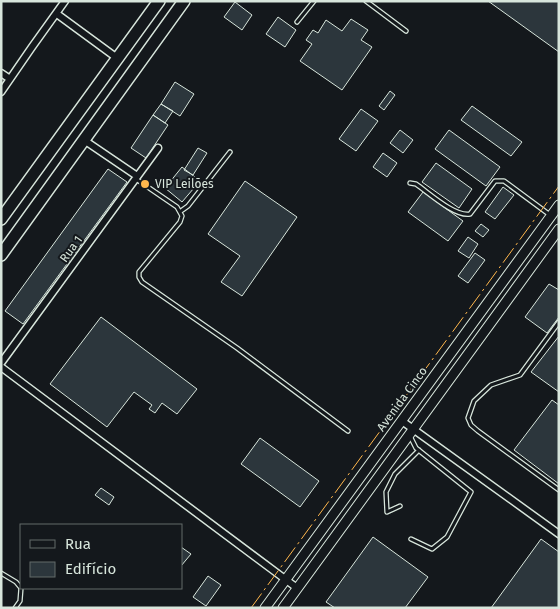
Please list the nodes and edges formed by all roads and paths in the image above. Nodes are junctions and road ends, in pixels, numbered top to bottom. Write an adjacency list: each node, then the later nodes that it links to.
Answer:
1 (66, 1): 6 (street)
2 (159, 1): 9 (highway)
3 (184, 1): 13 (highway)
4 (314, 1): 7 (lane)
5 (366, 1): 8 (lane)
6 (57, 14): 9 (street); 11 (street)
7 (297, 22)
8 (406, 31)
9 (118, 58): 20 (highway)
10 (1, 73): 11 (street)
11 (10, 79): 12 (street)
12 (1, 92)
13 (84, 140): 16 (street); 23 (highway)
14 (158, 148): 16 (street, Rua 1)
15 (230, 152): 19 (lane)
16 (136, 177): 19 (lane); 25 (street, Rua 1)
17 (410, 183): 21 (lane)
18 (559, 206): 21 (street, Avenida Cinco)
19 (181, 210): 27 (lane)
20 (2, 216)
21 (552, 216): 26 (street, Avenida Cinco)
22 (559, 229): 28 (street)
23 (1, 255)
24 (559, 322): 30 (lane)
25 (1, 365): 35 (street)
26 (402, 421): 28 (street); 35 (street, Avenida Cinco)
27 (348, 431)
28 (411, 432): 29 (lane); 32 (street); 37 (street)
29 (419, 450): 31 (lane); 33 (lane)
30 (559, 490)
31 (400, 506)
32 (559, 534)
33 (411, 540)
34 (1, 573): 36 (lane)
35 (286, 579): 37 (street); 40 (street, Avenida Cinco)
36 (20, 587)
37 (297, 588): 41 (street)
38 (21, 589): 39 (lane)
39 (15, 608)
40 (265, 608)
41 (283, 608)

